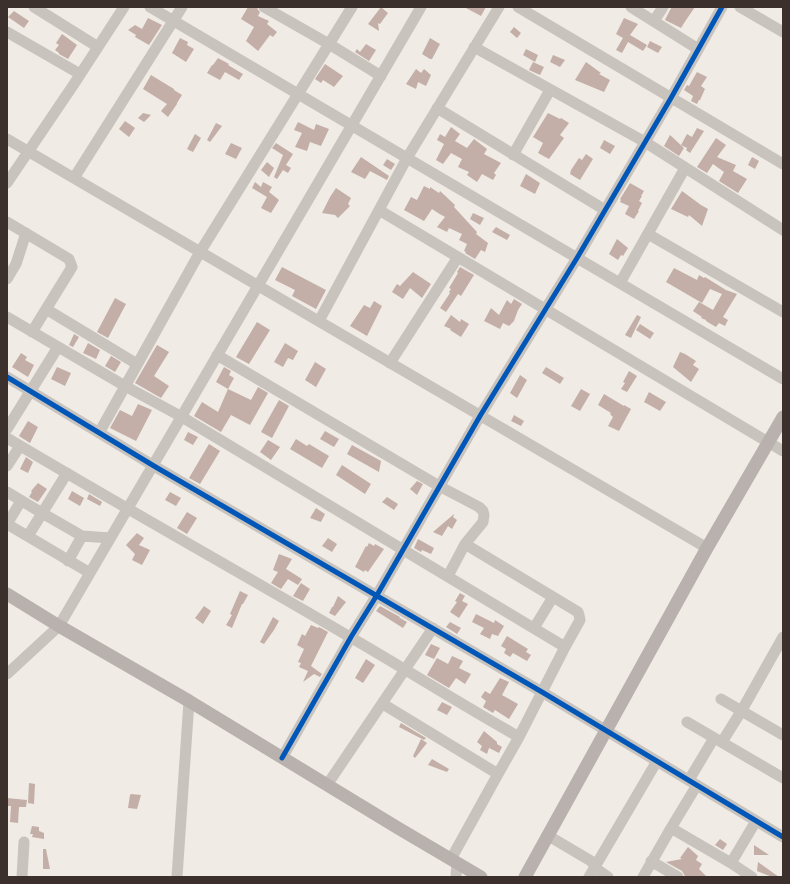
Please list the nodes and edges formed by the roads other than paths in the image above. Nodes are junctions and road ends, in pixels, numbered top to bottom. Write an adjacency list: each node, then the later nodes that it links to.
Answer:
1 (34, 7): 19 (street)
2 (124, 7): 19 (street)
3 (150, 7): 14 (street)
4 (182, 7): 14 (street)
5 (264, 7): 18 (street)
6 (352, 7): 18 (street)
7 (421, 7): 23 (street)
8 (499, 7): 20 (street)
9 (518, 7): 26 (street)
10 (631, 7): 15 (street)
11 (663, 7): 15 (street)
12 (722, 7): 21 (street)
13 (740, 7): 17 (street)
14 (174, 21): 25 (street); 36 (street)
15 (654, 21): 21 (street)
16 (7, 32): 22 (street)
17 (783, 32)
18 (329, 44): 23 (street); 25 (street)
19 (98, 47): 22 (street)
20 (474, 47): 24 (street); 27 (street)
21 (698, 49): 26 (street)
22 (80, 74): 31 (street)
23 (381, 76): 28 (street)
24 (550, 90): 30 (street); 32 (street)
25 (298, 94): 28 (street); 44 (street)
26 (671, 98): 30 (street); 34 (street)
27 (437, 108): 32 (street); 33 (street)
28 (352, 125): 33 (street); 49 (street)
29 (7, 139): 31 (street)
30 (645, 142): 35 (street); 39 (street)
31 (28, 152): 36 (street); 37 (street)
32 (513, 154): 39 (street)
33 (407, 158): 38 (street); 46 (street)
34 (783, 164)
35 (686, 168): 41 (street); 43 (street)
36 (74, 178): 44 (street)
37 (7, 183)
38 (379, 210): 45 (street); 54 (street)
39 (605, 210): 46 (street)
40 (7, 222): 42 (street)
41 (783, 230)
42 (26, 233): 47 (street); 50 (street)
43 (648, 234): 48 (street); 52 (street)
44 (200, 252): 49 (street); 59 (street)
45 (458, 257): 51 (street); 58 (street)
46 (577, 258): 48 (street); 51 (street)
47 (7, 279)
48 (620, 283): 61 (street)
49 (258, 286): 54 (street); 57 (street)
50 (46, 309): 55 (street); 59 (street)
51 (545, 309): 64 (street); 70 (street)
52 (783, 312)
53 (7, 317): 55 (street)
54 (319, 321): 58 (street)
55 (32, 332): 56 (street)
56 (58, 347): 62 (street); 63 (street)
57 (217, 355): 65 (street); 76 (street)
58 (390, 363): 64 (street)
59 (137, 364): 62 (street)
60 (7, 377): 63 (street)
61 (783, 379)
62 (125, 386): 65 (street); 68 (street)
63 (31, 392): 67 (street); 68 (street)
64 (480, 416): 76 (street); 86 (street)
65 (182, 417): 74 (street); 87 (street)
66 (783, 417): 70 (main road)
67 (7, 429)
68 (99, 433): 74 (street)
69 (7, 438): 71 (street)
70 (769, 442): 72 (street); 86 (main road)
71 (20, 446): 73 (street); 75 (street)
72 (783, 451)
73 (7, 466)
74 (154, 466): 79 (street); 92 (street)
75 (67, 473): 79 (street); 80 (street)
76 (440, 486): 85 (street); 87 (street)
77 (7, 492): 78 (street)
78 (21, 501): 80 (street); 81 (street)
79 (127, 509): 84 (street); 97 (street)
80 (42, 513): 82 (street); 83 (street)
81 (7, 524): 82 (street)
82 (28, 536): 88 (street)
83 (82, 536): 84 (street); 88 (street)
84 (110, 538): 89 (street)
85 (465, 544): 90 (street); 93 (street)
86 (707, 548): 108 (main road)
87 (403, 550): 90 (street); 92 (street)
88 (68, 561): 89 (street)
89 (90, 574): 94 (street)
90 (448, 576): 96 (street)
91 (7, 594): 94 (main road)
92 (377, 595): 95 (street); 97 (street)
93 (554, 597): 96 (street); 99 (street)
94 (59, 626): 101 (street); 104 (main road)
95 (433, 628): 100 (street); 102 (street)
96 (534, 628): 99 (street)
97 (351, 637): 100 (street); 112 (street)
98 (783, 637): 106 (street)
99 (565, 646): 102 (street)
100 (405, 670): 105 (street); 110 (street)
101 (7, 674)
102 (542, 692): 108 (street); 110 (street)
103 (721, 699): 106 (street)
104 (189, 700): 112 (main road); 128 (street)
105 (382, 704): 114 (street); 117 (street)
106 (742, 710): 109 (street); 111 (street)
107 (687, 722): 111 (street)
108 (606, 731): 113 (street); 120 (main road)
109 (783, 735)
110 (519, 738): 114 (street)
111 (718, 740): 115 (street); 116 (street)
112 (282, 758): 117 (main road)
113 (657, 761): 116 (street); 126 (street)
114 (498, 774): 123 (street)
115 (783, 778)
116 (693, 782): 118 (street); 119 (street)
117 (327, 786): 123 (main road)
118 (756, 821): 121 (street); 125 (street)
119 (671, 828): 124 (street); 125 (street)
120 (547, 835): 126 (street); 131 (main road)
121 (783, 837)
122 (24, 842): 127 (street)
123 (454, 861): 129 (street); 130 (main road)
124 (651, 861): 134 (street); 135 (street)
125 (731, 863): 136 (street)
126 (595, 866): 132 (street); 133 (street)
127 (22, 877)
128 (177, 877)
129 (456, 877)
130 (481, 877)
131 (525, 877)
132 (589, 877)
133 (608, 877)
134 (643, 877)
135 (678, 877)
136 (752, 877)

